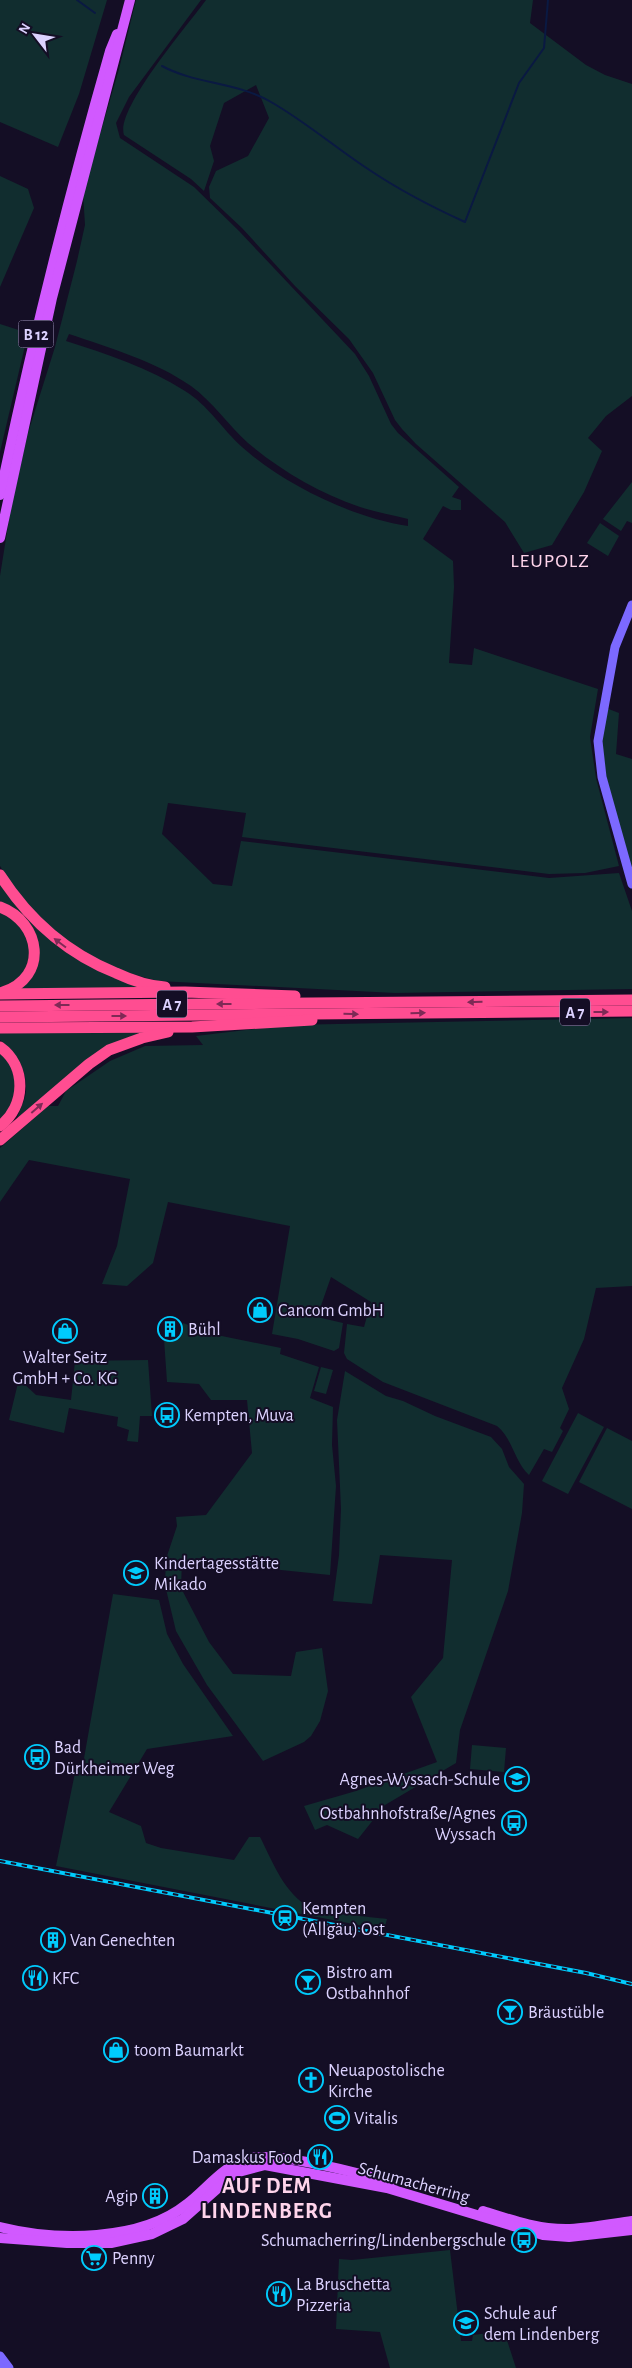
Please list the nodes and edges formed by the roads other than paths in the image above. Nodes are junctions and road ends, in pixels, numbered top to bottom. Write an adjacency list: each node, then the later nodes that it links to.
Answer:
1 (130, 2): 2 (main road, B 12); 3 (main road, B 12)
2 (0, 495)
3 (0, 538)
4 (632, 604): 6 (street)
5 (0, 874): 8 (highway, one-way to 5)
6 (632, 884)
7 (0, 907): 9 (highway)
8 (185, 992): 9 (highway); 11 (highway)
9 (0, 993)
10 (632, 1000): 11 (highway, A 7, one-way to 11)
11 (343, 1003): 12 (highway, A 7, one-way to 12)
12 (0, 1006)
13 (632, 1011): 14 (highway, A 7, one-way to 13)
14 (332, 1013): 15 (highway, A 7, one-way to 14); 16 (highway)
15 (0, 1017)
16 (192, 1027): 17 (highway); 20 (highway, one-way to 16)
17 (0, 1028)
18 (0, 1047): 19 (highway)
19 (0, 1126)
20 (0, 1140)
21 (503, 2221): 22 (main road, Schumacherring); 23 (main road, Schumacherring); 24 (main road, Schumacherring); 25 (main road, Schumacherring)
22 (632, 2222)
23 (0, 2227)
24 (632, 2230)
25 (0, 2238)
26 (0, 2356): 27 (street)
27 (9, 2368)

